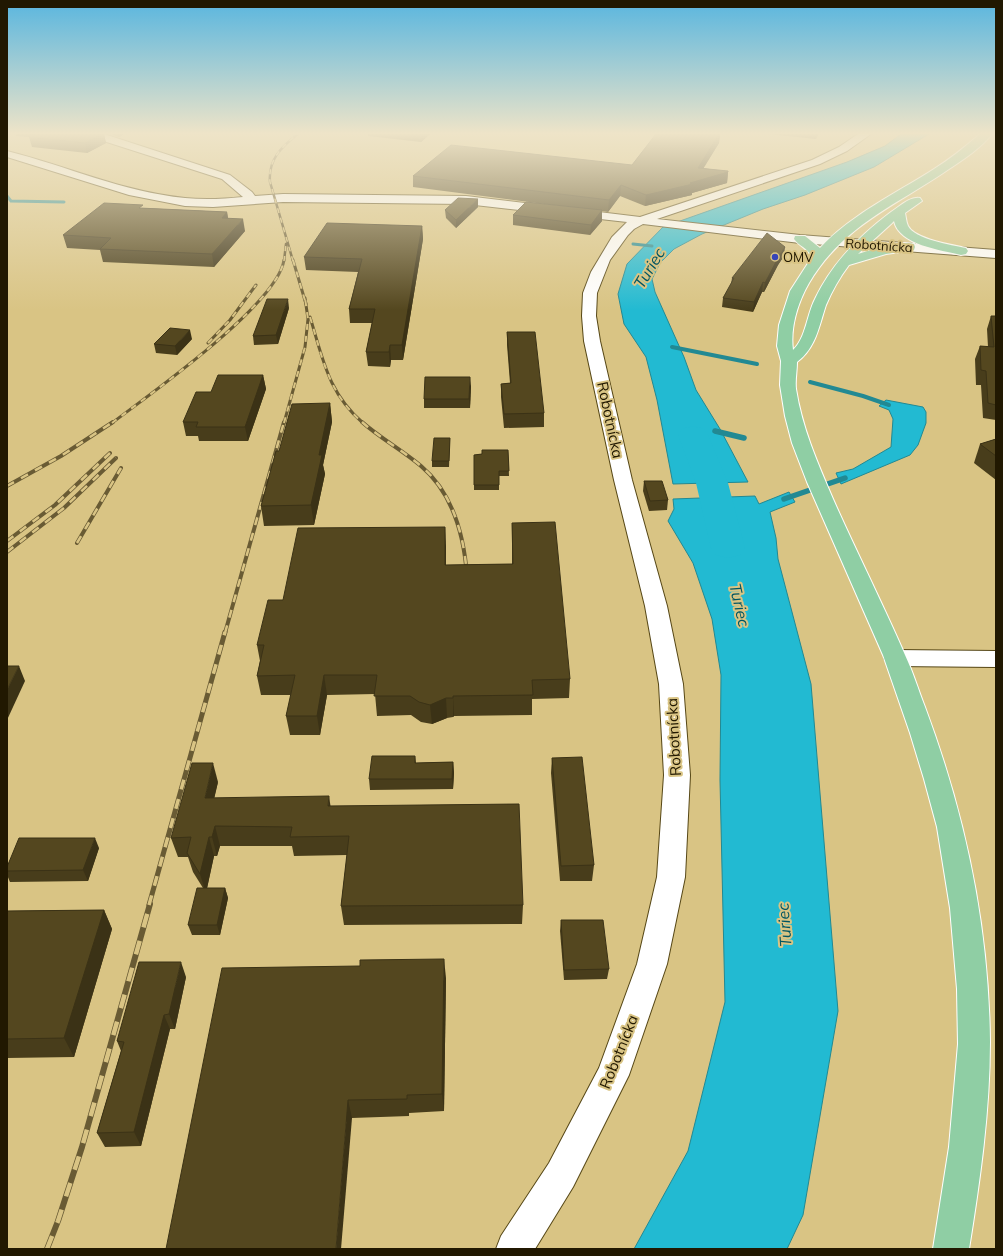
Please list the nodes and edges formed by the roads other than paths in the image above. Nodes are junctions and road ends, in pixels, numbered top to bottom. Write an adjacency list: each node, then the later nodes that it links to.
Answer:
1 (133, 193): 6 (street, Robotnícka)
2 (246, 193): 6 (street)
3 (728, 193): 8 (street)
4 (901, 193): 10 (main road)
5 (926, 195): 7 (main road)
6 (250, 200): 8 (street, Robotnícka)
7 (899, 211): 11 (main road); 13 (main road)
8 (650, 220): 9 (street, Robotnícka); 20 (street, Robotnícka)
9 (800, 239): 10 (street, Robotnícka); 15 (main road)
10 (835, 242): 11 (street, Robotnícka); 15 (main road)
11 (859, 243): 12 (street, Robotnícka); 16 (main road)
12 (909, 247): 13 (street, Robotnícka); 16 (main road)
13 (961, 251): 14 (street, Robotnícka)
14 (996, 254)
15 (819, 257): 17 (main road)
16 (844, 262): 17 (main road)
17 (789, 360): 18 (main road)
18 (895, 658): 19 (street); 21 (main road)
19 (996, 659)
20 (514, 1249)
21 (951, 1249)

